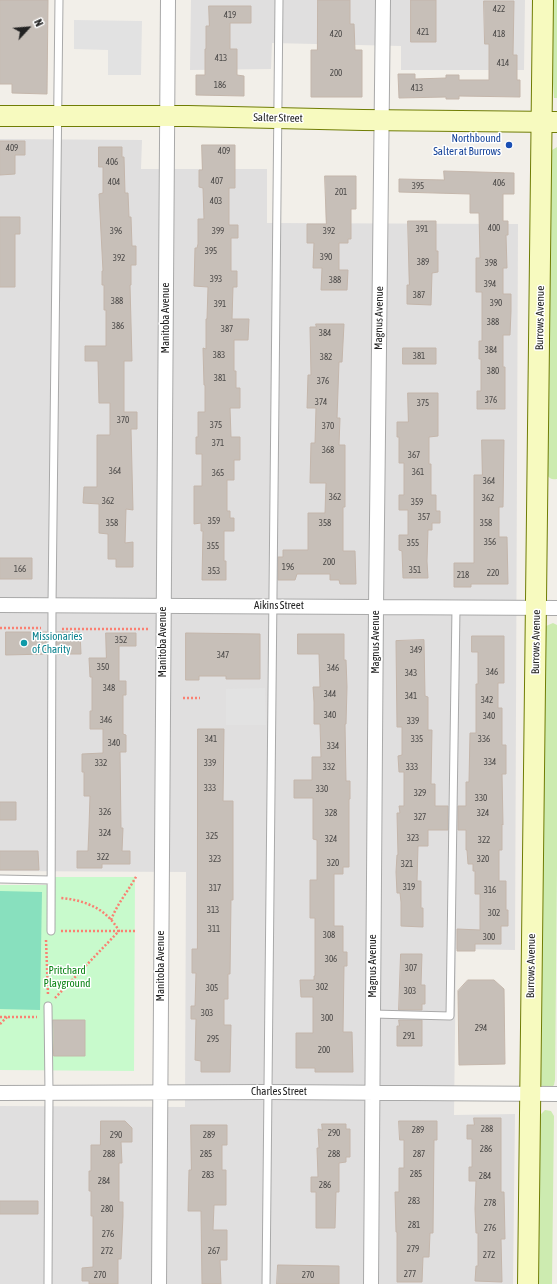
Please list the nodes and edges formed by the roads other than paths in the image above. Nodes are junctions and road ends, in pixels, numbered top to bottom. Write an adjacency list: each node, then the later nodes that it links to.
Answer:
1 (58, 0): 7 (lane)
2 (168, 0): 8 (street, Manitoba Avenue)
3 (279, 0): 9 (lane)
4 (383, 0): 10 (street, Magnus Avenue)
5 (543, 0): 11 (street, Burrows Avenue)
6 (0, 116): 7 (street, Salter Street)
7 (58, 116): 8 (street, Salter Street); 13 (lane)
8 (167, 116): 9 (street, Salter Street); 14 (street, Manitoba Avenue)
9 (278, 118): 10 (street, Salter Street); 15 (lane)
10 (381, 120): 11 (street, Salter Street); 16 (street, Magnus Avenue)
11 (549, 122): 18 (street, Burrows Avenue)
12 (0, 605): 13 (street, Aikins Street)
13 (52, 605): 14 (street, Aikins Street); 21 (lane)
14 (164, 605): 15 (street, Aikins Street); 30 (street, Manitoba Avenue)
15 (272, 606): 16 (street, Aikins Street); 25 (lane)
16 (376, 607): 17 (street, Aikins Street); 24 (street, Magnus Avenue)
17 (456, 608): 18 (street, Aikins Street); 24 (lane)
18 (536, 608): 19 (street, Aikins Street); 29 (street, Burrows Avenue)
19 (557, 608)
20 (0, 879): 21 (lane)
21 (52, 880): 22 (lane)
22 (51, 931)
23 (48, 1006): 27 (lane)
24 (373, 1014): 28 (street, Magnus Avenue)
25 (268, 1092): 28 (street, Charles Street); 30 (street, Charles Street); 34 (lane)
26 (0, 1093): 27 (street, Charles Street)
27 (49, 1093): 30 (street, Charles Street); 32 (lane)
28 (372, 1093): 29 (street, Charles Street); 35 (street, Magnus Avenue)
29 (530, 1093): 31 (street, Charles Street); 36 (street, Burrows Avenue)
30 (160, 1094): 33 (street, Manitoba Avenue)
31 (557, 1094)
32 (48, 1284)
33 (159, 1284)
34 (266, 1284)
35 (371, 1284)
36 (528, 1284)

